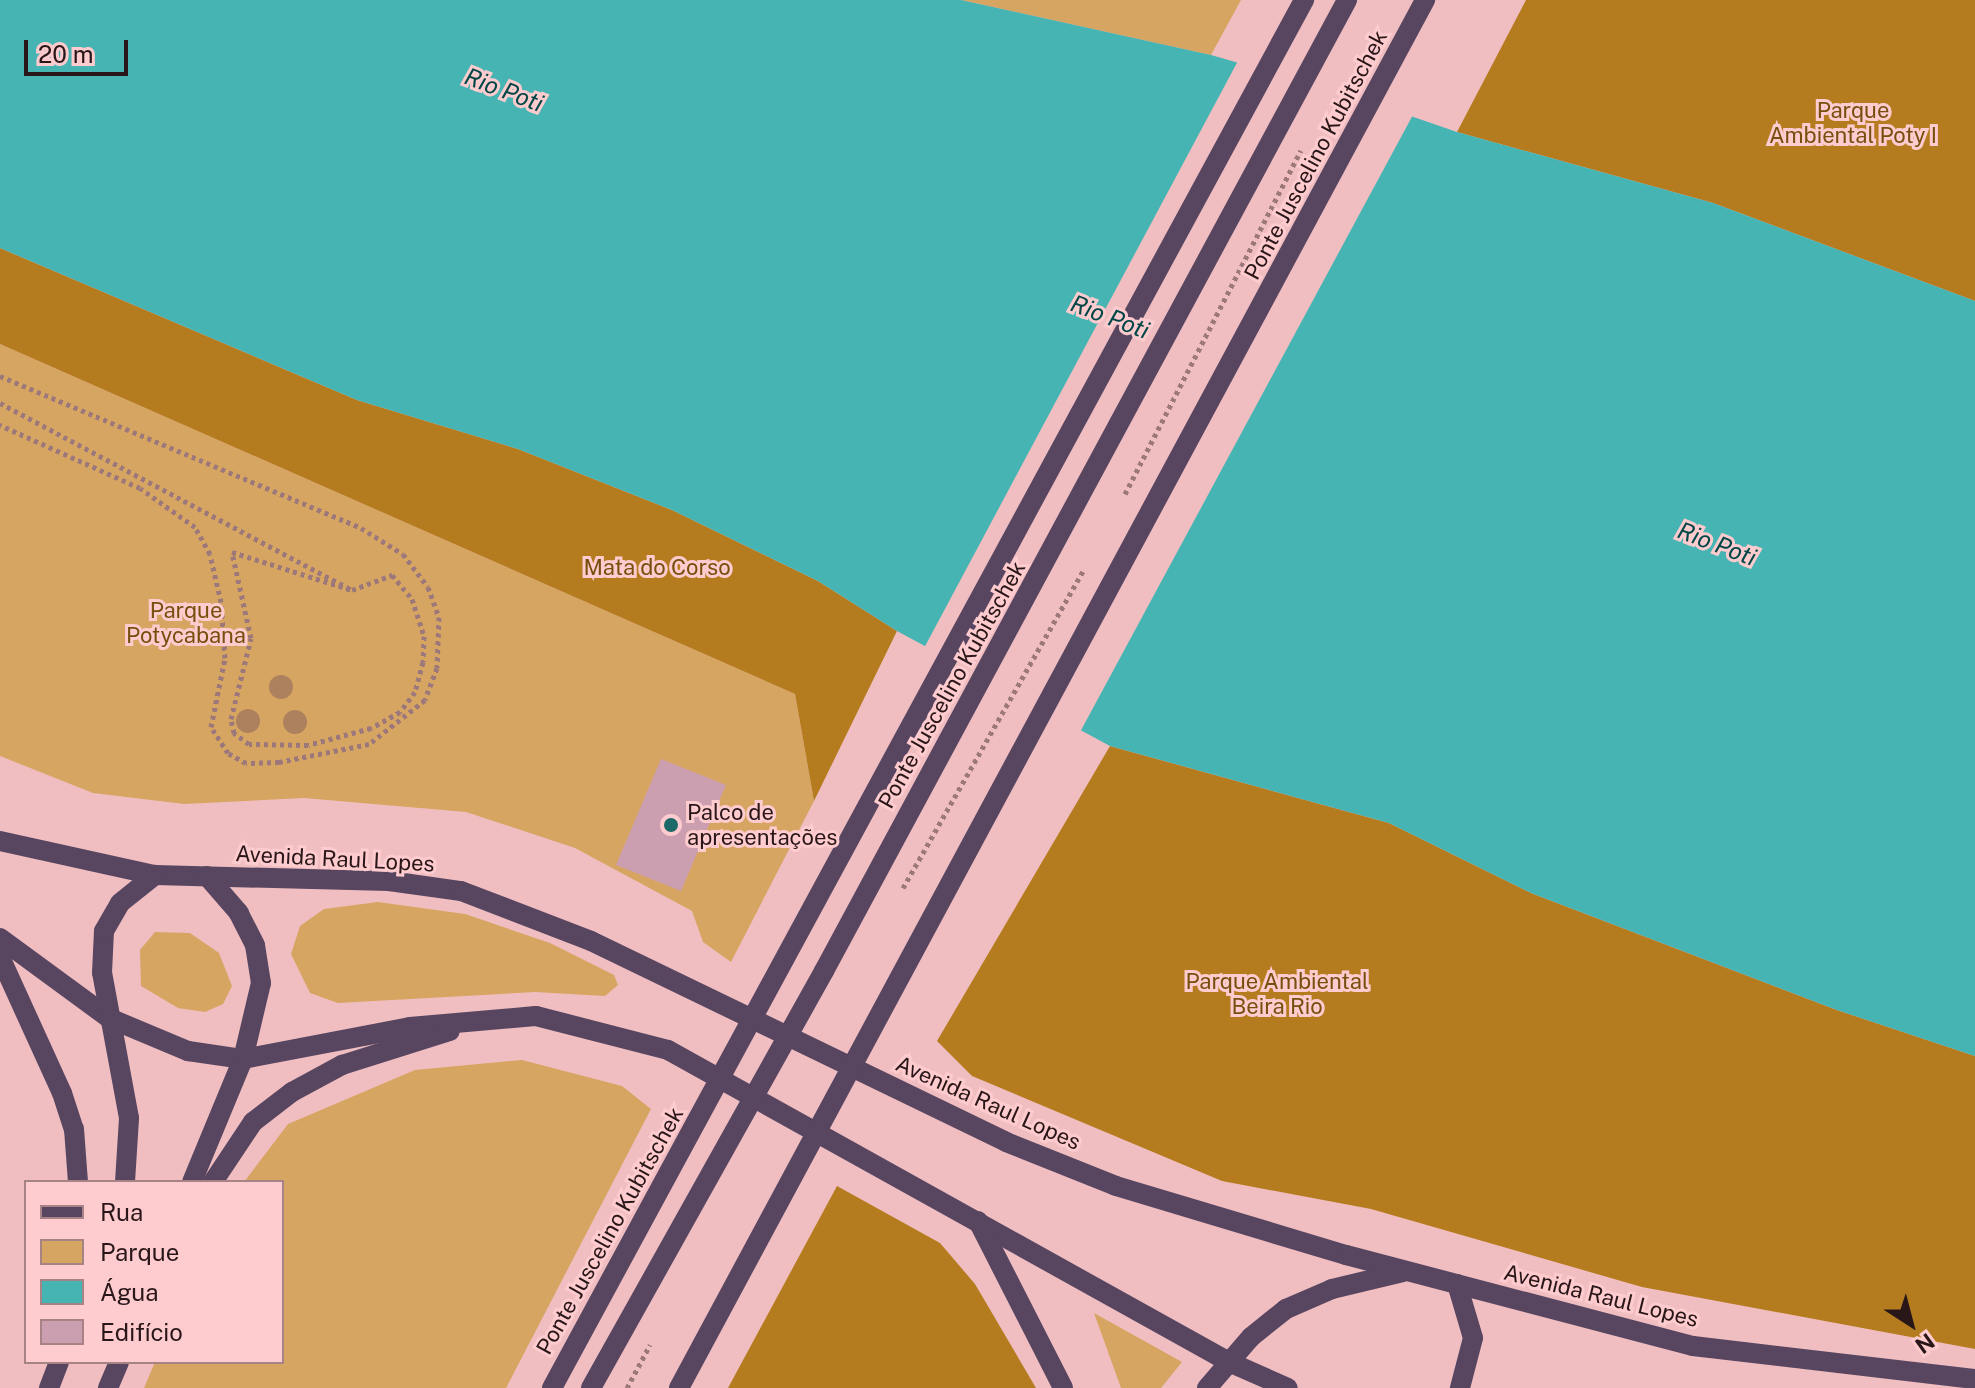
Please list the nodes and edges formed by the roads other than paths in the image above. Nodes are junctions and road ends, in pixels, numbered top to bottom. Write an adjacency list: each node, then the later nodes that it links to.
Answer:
1 (1304, 0): 25 (main road, Ponte Juscelino Kubitschek)
2 (1347, 0): 26 (main road, Ponte Juscelino Kubitschek)
3 (1425, 0): 27 (main road, Ponte Juscelino Kubitschek)
4 (0, 841): 5 (main road, Avenida Raul Lopes)
5 (155, 875): 6 (main road, Avenida Raul Lopes); 9 (main road)
6 (207, 876): 11 (main road); 17 (main road, Avenida Raul Lopes)
7 (0, 938): 9 (main road)
8 (0, 957): 12 (main road)
9 (109, 1018): 11 (main road); 13 (main road)
10 (485, 1020): 11 (main road); 15 (main road); 16 (main road)
11 (243, 1059): 14 (main road)
12 (78, 1180)
13 (125, 1180)
14 (193, 1180)
15 (214, 1180)
16 (975, 1218): 19 (main road); 28 (main road)
17 (1407, 1271): 18 (main road, Avenida Raul Lopes); 19 (main road)
18 (1457, 1284): 22 (main road, Avenida Raul Lopes); 31 (main road)
19 (1229, 1362): 29 (main road); 30 (main road)
20 (58, 1364): 23 (main road)
21 (118, 1364): 24 (main road)
22 (1975, 1379)
23 (49, 1388)
24 (108, 1388)
25 (552, 1388)
26 (591, 1388)
27 (679, 1388)
28 (1063, 1388)
29 (1207, 1388)
30 (1288, 1388)
31 (1460, 1388)

